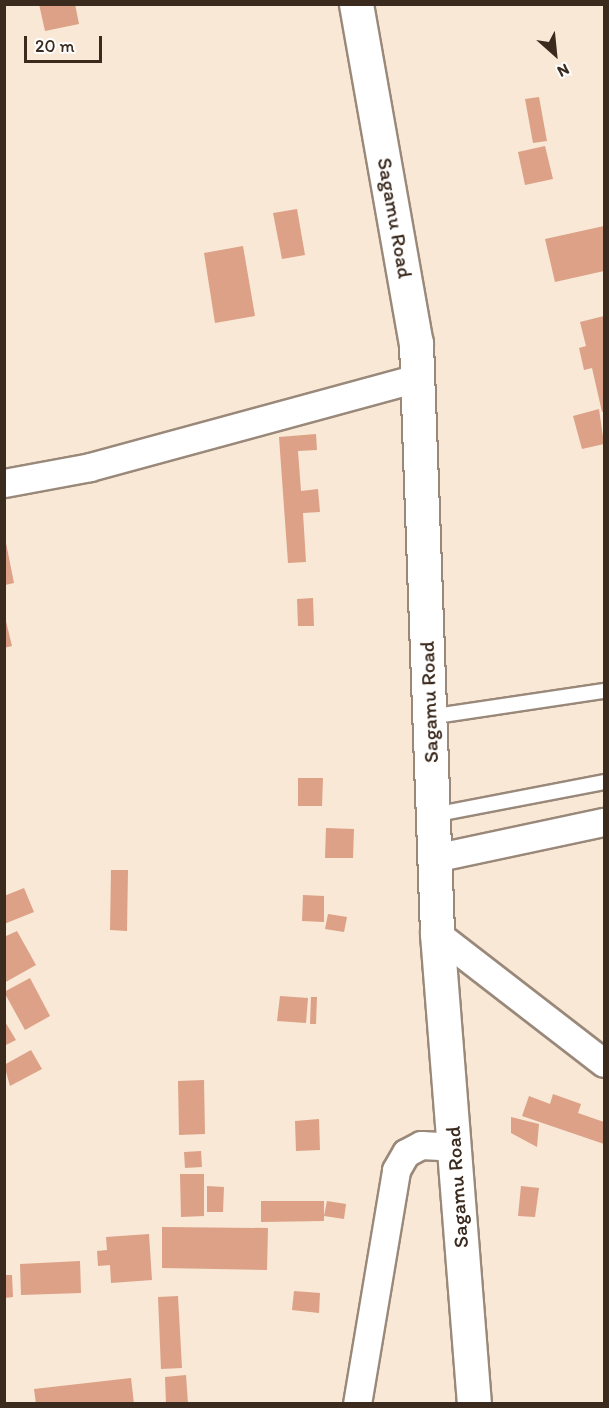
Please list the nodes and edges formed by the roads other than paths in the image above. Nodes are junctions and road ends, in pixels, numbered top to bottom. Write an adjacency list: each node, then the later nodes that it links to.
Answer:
1 (356, 4): 2 (highway, Sagamu Road)
2 (417, 378): 3 (street); 5 (highway, Sagamu Road)
3 (4, 483)
4 (604, 691): 5 (lane)
5 (429, 717): 7 (highway, Sagamu Road)
6 (604, 782): 7 (lane)
7 (433, 815): 9 (highway, Sagamu Road)
8 (604, 822): 9 (street)
9 (434, 858): 10 (highway, Sagamu Road)
10 (437, 934): 11 (street); 12 (street); 13 (highway, Sagamu Road)
11 (604, 1052)
12 (604, 1063)
13 (454, 1147): 14 (street); 15 (highway, Sagamu Road)
14 (357, 1404)
15 (474, 1404)

